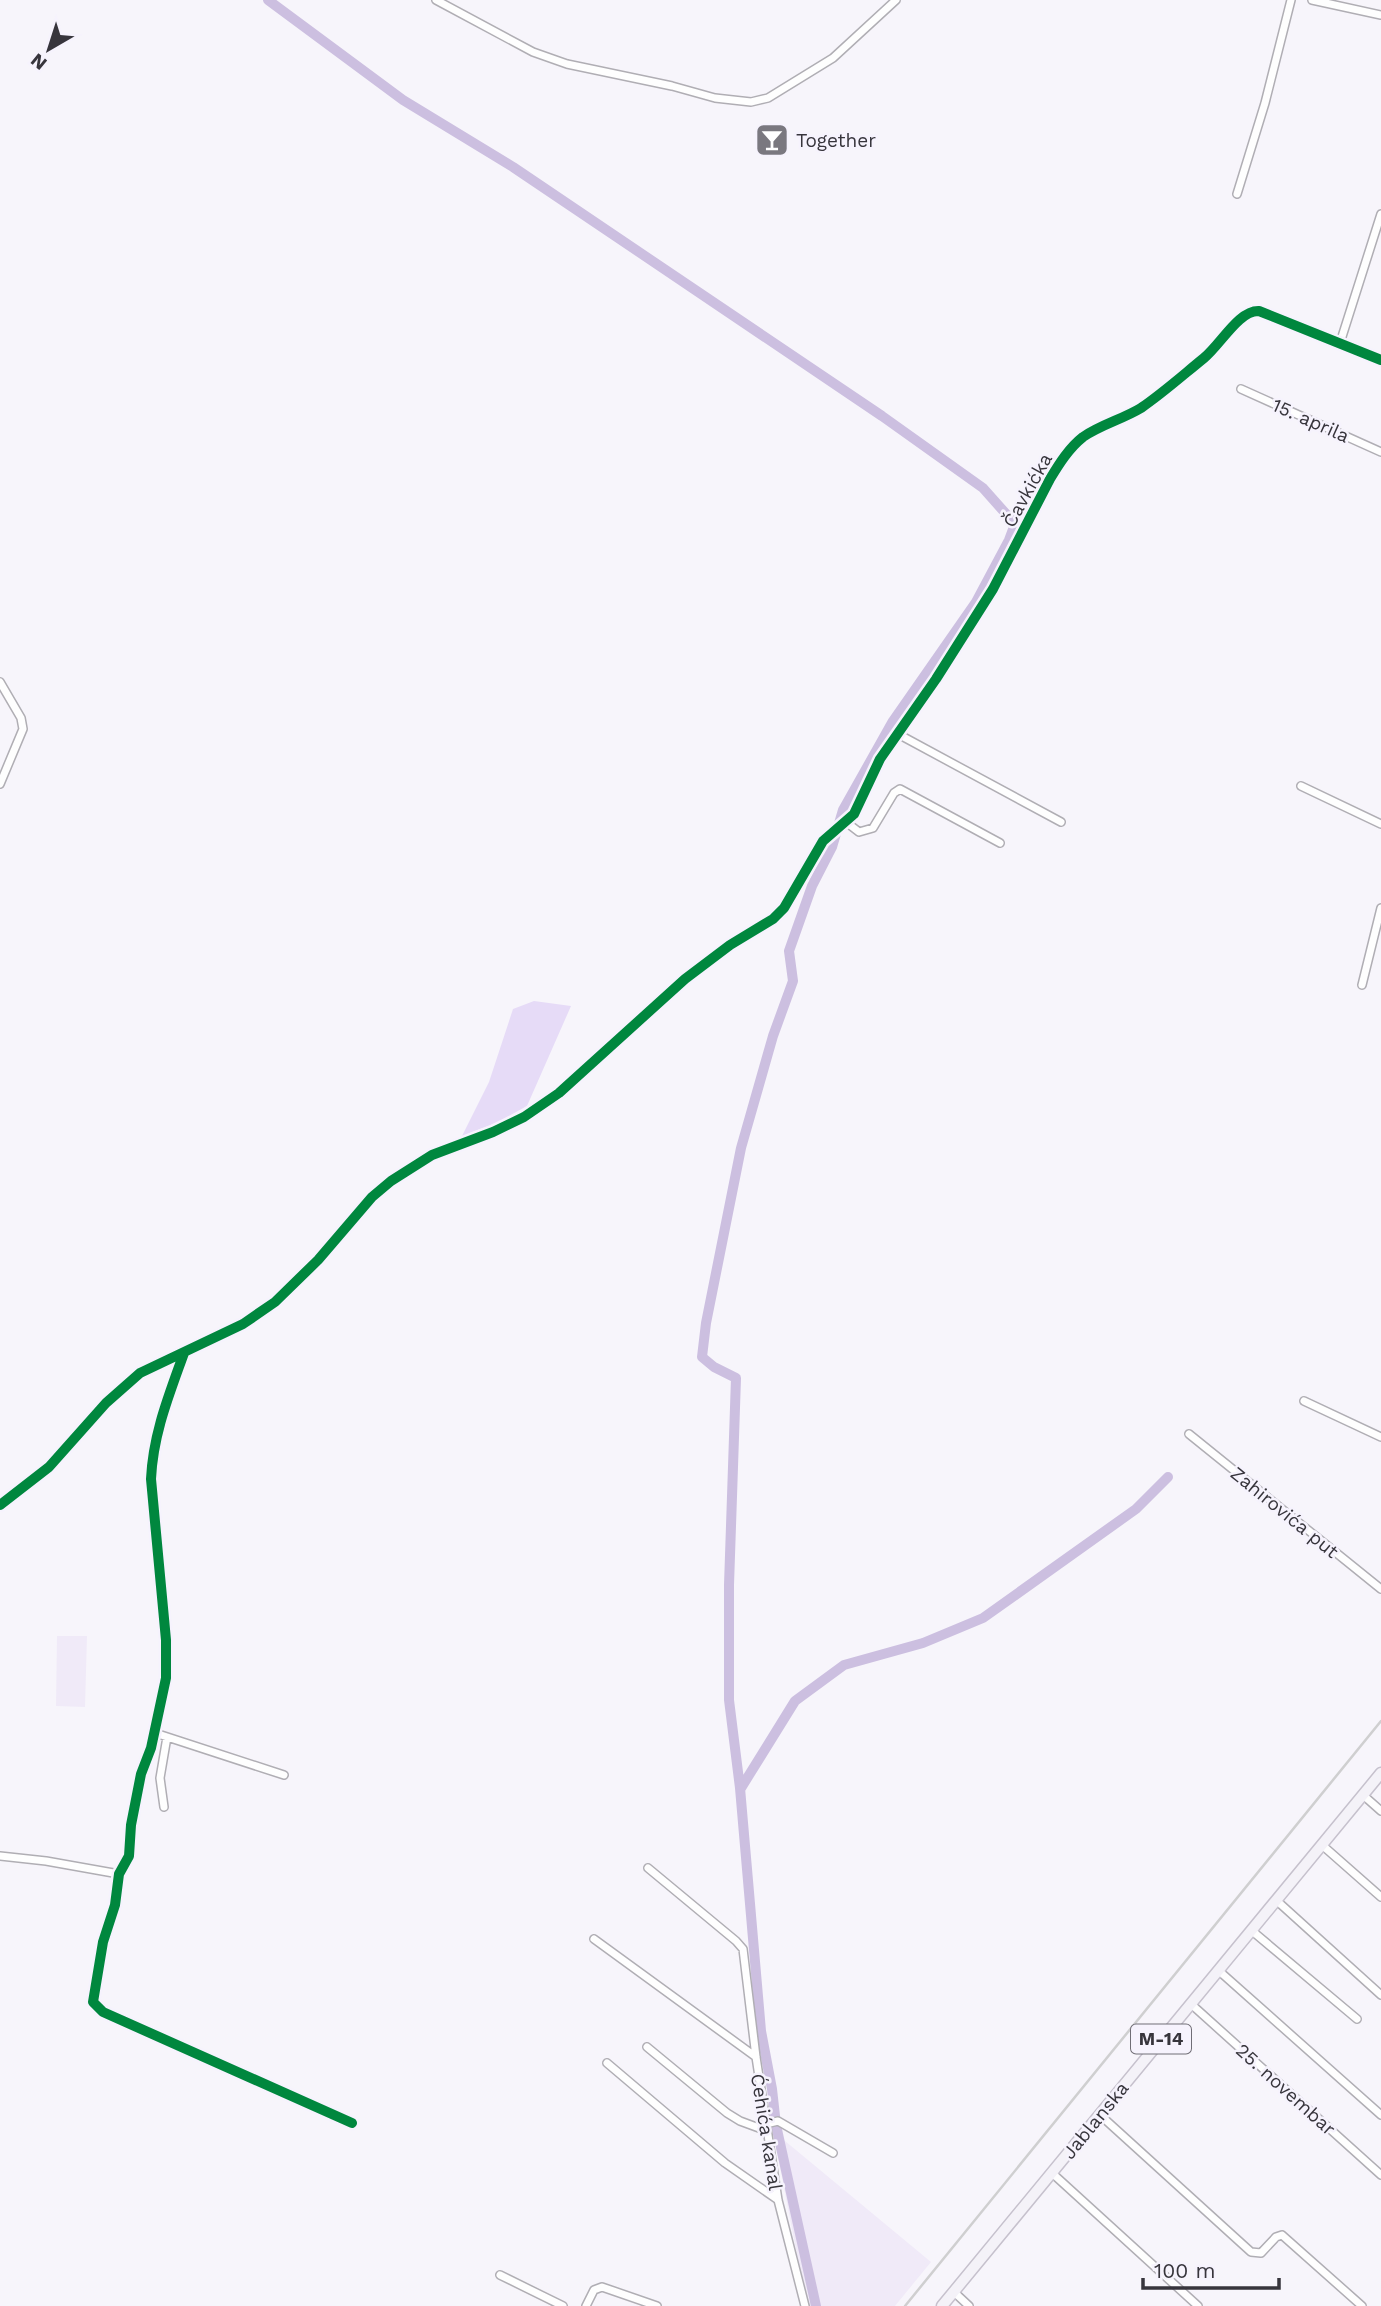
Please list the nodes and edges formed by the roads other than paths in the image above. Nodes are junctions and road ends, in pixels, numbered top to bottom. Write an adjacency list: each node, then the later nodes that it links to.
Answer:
1 (436, 0): 2 (street)
2 (896, 0)
3 (1291, 0): 6 (street)
4 (1312, 0): 5 (street)
5 (1381, 15)
6 (1237, 194)
7 (1381, 214): 8 (street)
8 (1340, 344): 9 (street, Čavkićka); 13 (street, Čavkićka)
9 (1381, 360)
10 (1241, 389): 11 (street, 15. aprila)
11 (1381, 452)
12 (0, 682): 14 (street)
13 (898, 734): 16 (street); 17 (street, Čavkićka)
14 (0, 783)
15 (1301, 786): 18 (street)
16 (1061, 822)
17 (844, 824): 19 (street); 23 (street)
18 (1381, 824)
19 (1000, 843)
20 (1381, 908): 21 (street)
21 (1377, 946): 22 (street)
22 (1362, 985)
23 (184, 1353): 27 (street); 29 (street)
24 (1304, 1401): 26 (street)
25 (1189, 1434): 28 (street, Zahirovića put)
26 (1381, 1437)
27 (0, 1505)
28 (1381, 1589)
29 (155, 1733): 30 (street); 39 (street)
30 (167, 1737): 32 (street); 34 (street)
31 (1381, 1773): 33 (main road, Jablanska / M-14)
32 (284, 1775)
33 (1363, 1795): 35 (street); 36 (main road, Jablanska / M-14)
34 (164, 1807)
35 (1381, 1811)
36 (1322, 1845): 40 (street); 41 (main road, Jablanska / M-14)
37 (0, 1856): 39 (street)
38 (648, 1868): 49 (street, Ćehića kanal)
39 (120, 1874): 53 (street)
40 (1381, 1897)
41 (1276, 1900): 42 (main road, Jablanska / M-14); 45 (street)
42 (1251, 1930): 44 (main road, Jablanska / M-14); 47 (street)
43 (594, 1938): 49 (street)
44 (1218, 1970): 46 (main road, Jablanska / M-14); 52 (street)
45 (1381, 1995)
46 (1191, 2004): 51 (main road, Jablanska / M-14); 57 (street, 25. novembar)
47 (1357, 2019)
48 (647, 2047): 54 (street)
49 (755, 2057): 54 (street, Ćehića kanal)
50 (607, 2063): 58 (street)
51 (1099, 2114): 56 (main road, Jablanska / M-14); 68 (street)
52 (1381, 2115)
53 (352, 2123)
54 (770, 2124): 55 (street); 58 (street, Ćehića kanal)
55 (833, 2153)
56 (1052, 2173): 60 (main road, Jablanska / M-14); 67 (street)
57 (1381, 2175)
58 (778, 2200): 64 (street, Ćehića kanal)
59 (500, 2275): 61 (street)
60 (954, 2292): 65 (main road, Jablanska / M-14); 66 (street)
61 (563, 2306)
62 (586, 2306): 63 (street)
63 (657, 2306)
64 (805, 2306)
65 (942, 2306)
66 (968, 2306)
67 (1198, 2306)
68 (1362, 2306)

